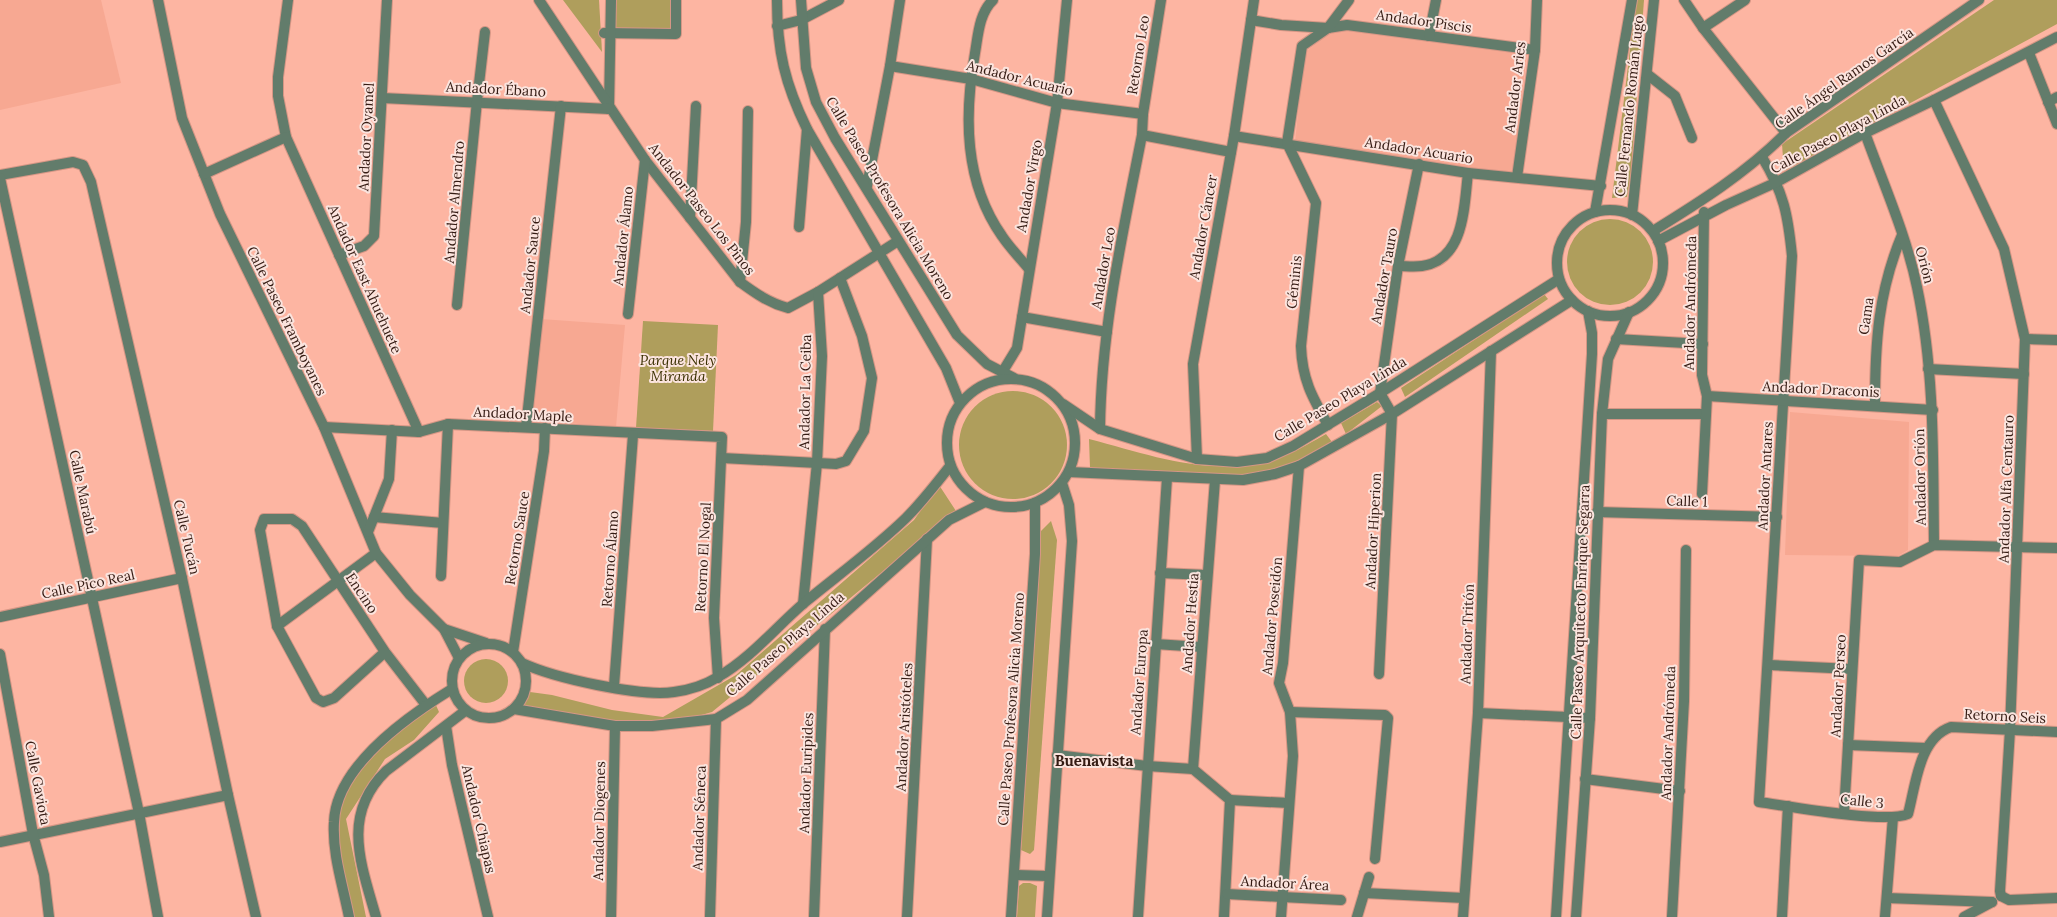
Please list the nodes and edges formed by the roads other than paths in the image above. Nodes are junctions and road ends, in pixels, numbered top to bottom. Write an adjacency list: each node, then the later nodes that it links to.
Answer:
1 (158, 0): 61 (street, Calle Paseo Framboyanes)
2 (288, 0): 53 (street, Andador East Ahuehuete)
3 (387, 0): 37 (street, Andador Oyamel)
4 (539, 0): 44 (street, Andador Paseo Los Pinos)
5 (611, 0): 29 (street)
6 (676, 0): 29 (street)
7 (777, 0): 25 (street)
8 (801, 0): 23 (street, Calle Paseo Profesora Alicia Moreno)
9 (839, 0): 23 (street)
10 (900, 0): 34 (street)
11 (993, 0): 36 (street)
12 (1067, 0): 41 (street, Andador Virgo)
13 (1161, 0): 46 (street, Retorno Leo)
14 (1254, 0): 24 (street, Andador Cáncer)
15 (1349, 0): 26 (street)
16 (1436, 0): 30 (street)
17 (1537, 0): 32 (street, Andador Aries)
18 (1632, 0): 66 (street, Calle Fernando Román Lugo)
19 (1654, 0): 35 (street, Calle Fernando Román Lugo)
20 (1684, 0): 27 (street)
21 (1745, 0): 27 (street)
22 (1979, 0): 49 (street, Calle Ángel Ramos García)
23 (801, 20): 25 (street); 65 (street, Calle Paseo Profesora Alicia Moreno)
24 (1251, 20): 26 (street, Andador Piscis); 52 (street, Andador Cáncer)
25 (777, 26): 48 (street)
26 (1328, 28): 30 (street, Andador Piscis); 55 (street)
27 (1703, 28): 49 (street)
28 (485, 32): 40 (street, Andador Almendro)
29 (608, 33): 44 (street)
30 (1429, 36): 32 (street, Andador Piscis)
31 (2057, 37): 33 (street, Calle Paseo Playa Linda)
32 (1534, 50): 63 (street, Andador Aries)
33 (2030, 53): 38 (street, Calle Paseo Playa Linda); 39 (street)
34 (890, 66): 36 (street, Andador Acuario); 65 (street)
35 (1647, 74): 54 (street); 69 (street, Calle Fernando Román Lugo)
36 (971, 79): 41 (street, Andador Acuario); 80 (street)
37 (382, 98): 40 (street, Andador Ébano); 78 (street, Andador Oyamel)
38 (1934, 100): 50 (street, Calle Paseo Playa Linda); 93 (street, Andador Alfa Centauro)
39 (2053, 100): 47 (street)
40 (477, 101): 42 (street, Andador Ébano); 86 (street, Andador Almendro)
41 (1057, 103): 46 (street, Andador Acuario); 80 (street, Andador Virgo)
42 (561, 106): 44 (street, Andador Ébano); 114 (street, Andador Sauce)
43 (696, 106): 71 (street)
44 (610, 109): 58 (street, Andador Paseo Los Pinos)
45 (748, 111): 83 (street)
46 (1143, 114): 51 (street, Andador Leo)
47 (2057, 124)
48 (807, 129): 72 (street); 77 (street)
49 (1786, 133): 57 (street, Calle Ángel Ramos García)
50 (1865, 133): 64 (street, Calle Paseo Playa Linda); 74 (street, Orión)
51 (1142, 135): 56 (street); 91 (street, Andador Leo)
52 (1234, 136): 55 (street, Andador Acuario); 56 (street, Andador Cáncer)
53 (286, 137): 61 (street); 78 (street, Andador East Ahuehuete)
54 (1692, 138)
55 (1287, 143): 59 (street, Andador Acuario); 112 (street, Géminis)
56 (1231, 152): 122 (street, Andador Cáncer)
57 (1762, 157): 64 (street, Andador Antares); 67 (street, Calle Ángel Ramos García)
58 (645, 160): 71 (street, Andador Paseo Los Pinos); 89 (street, Andador Álamo)
59 (1418, 164): 60 (street, Andador Acuario); 79 (street, Andador Tauro)
60 (1468, 173): 63 (street, Andador Acuario); 79 (street)
61 (204, 174): 113 (street, Calle Paseo Framboyanes)
62 (0, 176): 147 (street, Calle Tucán); 149 (street, Calle Marabú)
63 (1517, 177): 66 (street, Andador Acuario)
64 (1778, 182): 70 (street, Calle Paseo Playa Linda); 103 (street, Andador Antares)
65 (866, 186): 75 (street, Calle Paseo Profesora Alicia Moreno)
66 (1601, 186): 68 (street, Calle Fernando Román Lugo)
67 (1702, 201): 70 (street, Andador Andrómeda); 73 (street, Calle Ángel Ramos García)
68 (1595, 212): 69 (street); 82 (street)
69 (1632, 215): 73 (street)
70 (1705, 217): 76 (street, Calle Paseo Playa Linda); 95 (street, Andador Andrómeda)
71 (690, 218): 83 (street, Andador Paseo Los Pinos)
72 (799, 227)
73 (1652, 231): 76 (street)
74 (1902, 235): 97 (street, Orión); 106 (street, Gama)
75 (898, 241): 77 (street, Andador Paseo Los Pinos); 98 (street, Calle Paseo Profesora Alicia Moreno)
76 (1658, 241): 88 (street)
77 (880, 252): 81 (street, Andador Paseo Los Pinos); 104 (street)
78 (339, 255): 118 (street, Andador East Ahuehuete)
79 (1398, 266): 101 (street, Andador Tauro)
80 (1029, 269): 90 (street, Andador Virgo)
81 (840, 278): 84 (street, Andador Paseo Los Pinos); 123 (street)
82 (1559, 279): 85 (street); 101 (street, Calle Paseo Playa Linda)
83 (740, 282): 84 (street, Andador Paseo Los Pinos)
84 (818, 292): 123 (street, Andador La Ceiba)
85 (1572, 300): 87 (street); 96 (street)
86 (458, 305)
87 (1588, 311): 88 (street); 174 (street, Calle Paseo Arquitecto Enrique Segarra)
88 (1629, 312): 92 (street, Calle Paseo Arquitecto Enrique Segarra)
89 (628, 314)
90 (1022, 317): 91 (street); 98 (street, Andador Virgo)
91 (1106, 332): 116 (street, Andador Leo)
92 (1616, 339): 95 (street); 109 (street, Calle Paseo Arquitecto Enrique Segarra)
93 (2025, 339): 94 (street); 99 (street, Andador Alfa Centauro)
94 (2057, 340)
95 (1703, 344): 102 (street, Andador Andrómeda)
96 (1491, 351): 108 (street); 173 (street, Andador Tritón)
97 (1928, 369): 99 (street); 107 (street, Orión)
98 (1003, 372): 100 (street, Calle Paseo Profesora Alicia Moreno)
99 (2024, 374): 140 (street, Andador Alfa Centauro)
100 (1014, 378): 104 (street); 105 (street)
101 (1380, 393): 108 (street); 112 (street, Calle Paseo Playa Linda)
102 (1707, 396): 103 (street, Andador Draconis); 110 (street, Andador Andrómeda)
103 (1784, 401): 106 (street, Andador Draconis); 135 (street, Andador Antares)
104 (960, 403): 124 (street)
105 (1063, 404): 116 (street, Calle Paseo Playa Linda); 126 (street)
106 (1875, 405): 107 (street, Andador Draconis)
107 (1933, 410): 139 (street, Andador Orión)
108 (1392, 414): 125 (street); 165 (street, Andador Hiperion)
109 (1602, 414): 110 (street); 133 (street, Calle Paseo Arquitecto Enrique Segarra)
110 (1706, 414): 130 (street, Andador Andrómeda)
111 (448, 424): 114 (street, Andador Maple); 118 (street, Andador Maple); 136 (street)
112 (1328, 425): 122 (street, Calle Paseo Playa Linda)
113 (324, 427): 117 (street, Andador Maple); 137 (street, Calle Paseo Framboyanes)
114 (526, 427): 115 (street, Andador Maple)
115 (545, 428): 119 (street, Andador Maple); 159 (street, Retorno Sauce)
116 (1100, 429): 122 (street, Calle Paseo Playa Linda)
117 (392, 430): 118 (street, Andador Maple); 134 (street)
118 (419, 432)
119 (634, 434): 120 (street, Andador Maple); 167 (street, Retorno Álamo)
120 (722, 437): 121 (street, Retorno El Nogal)
121 (722, 458): 123 (street); 166 (street, Retorno El Nogal)
122 (1196, 459)
123 (817, 463): 150 (street, Andador La Ceiba)
124 (950, 466): 131 (street); 150 (street, Calle Paseo Playa Linda)
125 (1299, 466): 128 (street); 172 (street, Andador Poseidón)
126 (1069, 472): 127 (street); 129 (street)
127 (1166, 478): 128 (street); 144 (street, Andador Europa)
128 (1215, 480): 146 (street, Andador Hestia)
129 (1062, 483): 132 (street); 183 (street)
130 (1702, 494)
131 (985, 502): 132 (street); 138 (street, Calle Paseo Playa Linda)
132 (1035, 503): 199 (street, Calle Paseo Profesora Alicia Moreno)
133 (1597, 512): 135 (street, Calle 1); 175 (street, Calle Paseo Arquitecto Enrique Segarra)
134 (374, 517): 136 (street); 137 (street)
135 (1777, 518): 163 (street, Andador Antares)
136 (443, 523): 145 (street)
137 (368, 532): 143 (street, Calle Paseo Framboyanes)
138 (927, 539): 154 (street, Calle Paseo Playa Linda); 220 (street, Andador Aristóteles)
139 (1934, 545): 140 (street); 164 (street, Andador Perseo)
140 (2018, 546): 141 (street); 179 (street, Andador Alfa Centauro)
141 (2057, 548)
142 (1686, 550): 187 (street, Andador Andrómeda)
143 (376, 553): 148 (street); 153 (street, Calle Paseo Framboyanes)
144 (1160, 573): 146 (street); 156 (street, Andador Europa)
145 (441, 576)
146 (1207, 576): 157 (street, Andador Hestia)
147 (182, 578): 149 (street, Calle Pico Real); 188 (street, Calle Tucán)
148 (339, 583): 152 (street); 152 (street, Encino); 158 (street, Encino)
149 (92, 597): 151 (street, Calle Pico Real); 193 (street, Calle Marabú)
150 (803, 604): 166 (street, Calle Paseo Playa Linda)
151 (0, 617)
152 (277, 626): 158 (street)
153 (444, 629): 155 (street, Calle Paseo Framboyanes); 161 (street, Calle Paseo Framboyanes)
154 (825, 629): 176 (street, Calle Paseo Playa Linda); 219 (street, Andador Euripides)
155 (486, 643): 159 (street); 161 (street)
156 (1155, 644): 157 (street); 184 (street, Andador Europa)
157 (1201, 647): 185 (street, Andador Hestia)
158 (385, 652): 169 (street, Encino)
159 (513, 652): 162 (street)
160 (0, 654): 196 (street, Calle Gaviota)
161 (459, 658): 168 (street)
162 (522, 663): 167 (street, Calle Paseo Playa Linda); 170 (street)
163 (1769, 665): 164 (street); 190 (street, Andador Antares)
164 (1852, 669): 181 (street, Andador Perseo)
165 (1380, 674)
166 (718, 678): 167 (street, Calle Paseo Playa Linda)
167 (614, 686)
168 (452, 689): 169 (street); 171 (street)
169 (426, 705): 214 (street)
170 (514, 709): 171 (street); 178 (street, Calle Paseo Playa Linda)
171 (465, 711): 177 (street)
172 (1290, 712): 191 (street, Andador Poseidón); 198 (street)
173 (1478, 713): 174 (street); 206 (street, Andador Tritón)
174 (1568, 717): 175 (street); 228 (street, Calle Paseo Arquitecto Enrique Segarra)
175 (1590, 718): 186 (street, Calle Paseo Arquitecto Enrique Segarra)
176 (716, 719): 178 (street, Calle Paseo Playa Linda); 218 (street, Andador Séneca)
177 (446, 726): 215 (street); 216 (street, Andador Chiapas)
178 (614, 726): 217 (street, Andador Diogenes)
179 (2010, 730): 180 (street, Retorno Seis); 182 (street, Retorno Seis); 204 (street, Andador Alfa Centauro)
180 (2057, 732)
181 (1848, 745): 182 (street); 194 (street, Andador Perseo)
182 (1926, 748): 195 (street)
183 (1057, 755): 184 (street); 200 (street)
184 (1147, 766): 185 (street); 223 (street, Andador Europa)
185 (1193, 769): 189 (street)
186 (1585, 778): 187 (street); 229 (street, Calle Paseo Arquitecto Enrique Segarra)
187 (1680, 791): 230 (street, Andador Andrómeda)
188 (228, 796): 193 (street); 213 (street, Calle Tucán)
189 (1230, 800): 191 (street); 203 (street)
190 (1759, 802): 192 (street, Calle 3)
191 (1290, 803): 205 (street, Andador Poseidón)
192 (1788, 806): 194 (street, Calle 3); 231 (street)
193 (139, 813): 196 (street); 212 (street, Calle Marabú)
194 (1844, 813): 195 (street, Calle 3)
195 (1893, 818): 207 (street, Calle 3)
196 (33, 834): 197 (street); 211 (street, Calle Gaviota)
197 (0, 842)
198 (1374, 860)
199 (1014, 875): 200 (street); 221 (street, Calle Paseo Profesora Alicia Moreno)
200 (1048, 876): 222 (street)
201 (1369, 877): 202 (street)
202 (1364, 893): 206 (street); 226 (street)
203 (1226, 894): 205 (street, Andador Área); 224 (street)
204 (2001, 896): 208 (street); 210 (street)
205 (1282, 897): 209 (street, Andador Área); 225 (street, Andador Poseidón)
206 (1464, 898): 227 (street, Andador Tritón)
207 (1887, 898): 210 (street); 232 (street, Calle 3)
208 (2057, 898)
209 (1341, 900)
210 (1992, 902): 233 (street)
211 (49, 917)
212 (158, 917)
213 (256, 917)
214 (349, 917)
215 (376, 917)
216 (488, 917)
217 (611, 917)
218 (710, 917)
219 (814, 917)
220 (907, 917)
221 (1011, 917)
222 (1047, 917)
223 (1138, 917)
224 (1224, 917)
225 (1281, 917)
226 (1357, 917)
227 (1463, 917)
228 (1556, 917)
229 (1576, 917)
230 (1672, 917)
231 (1782, 917)
232 (1885, 917)
233 (1964, 917)

